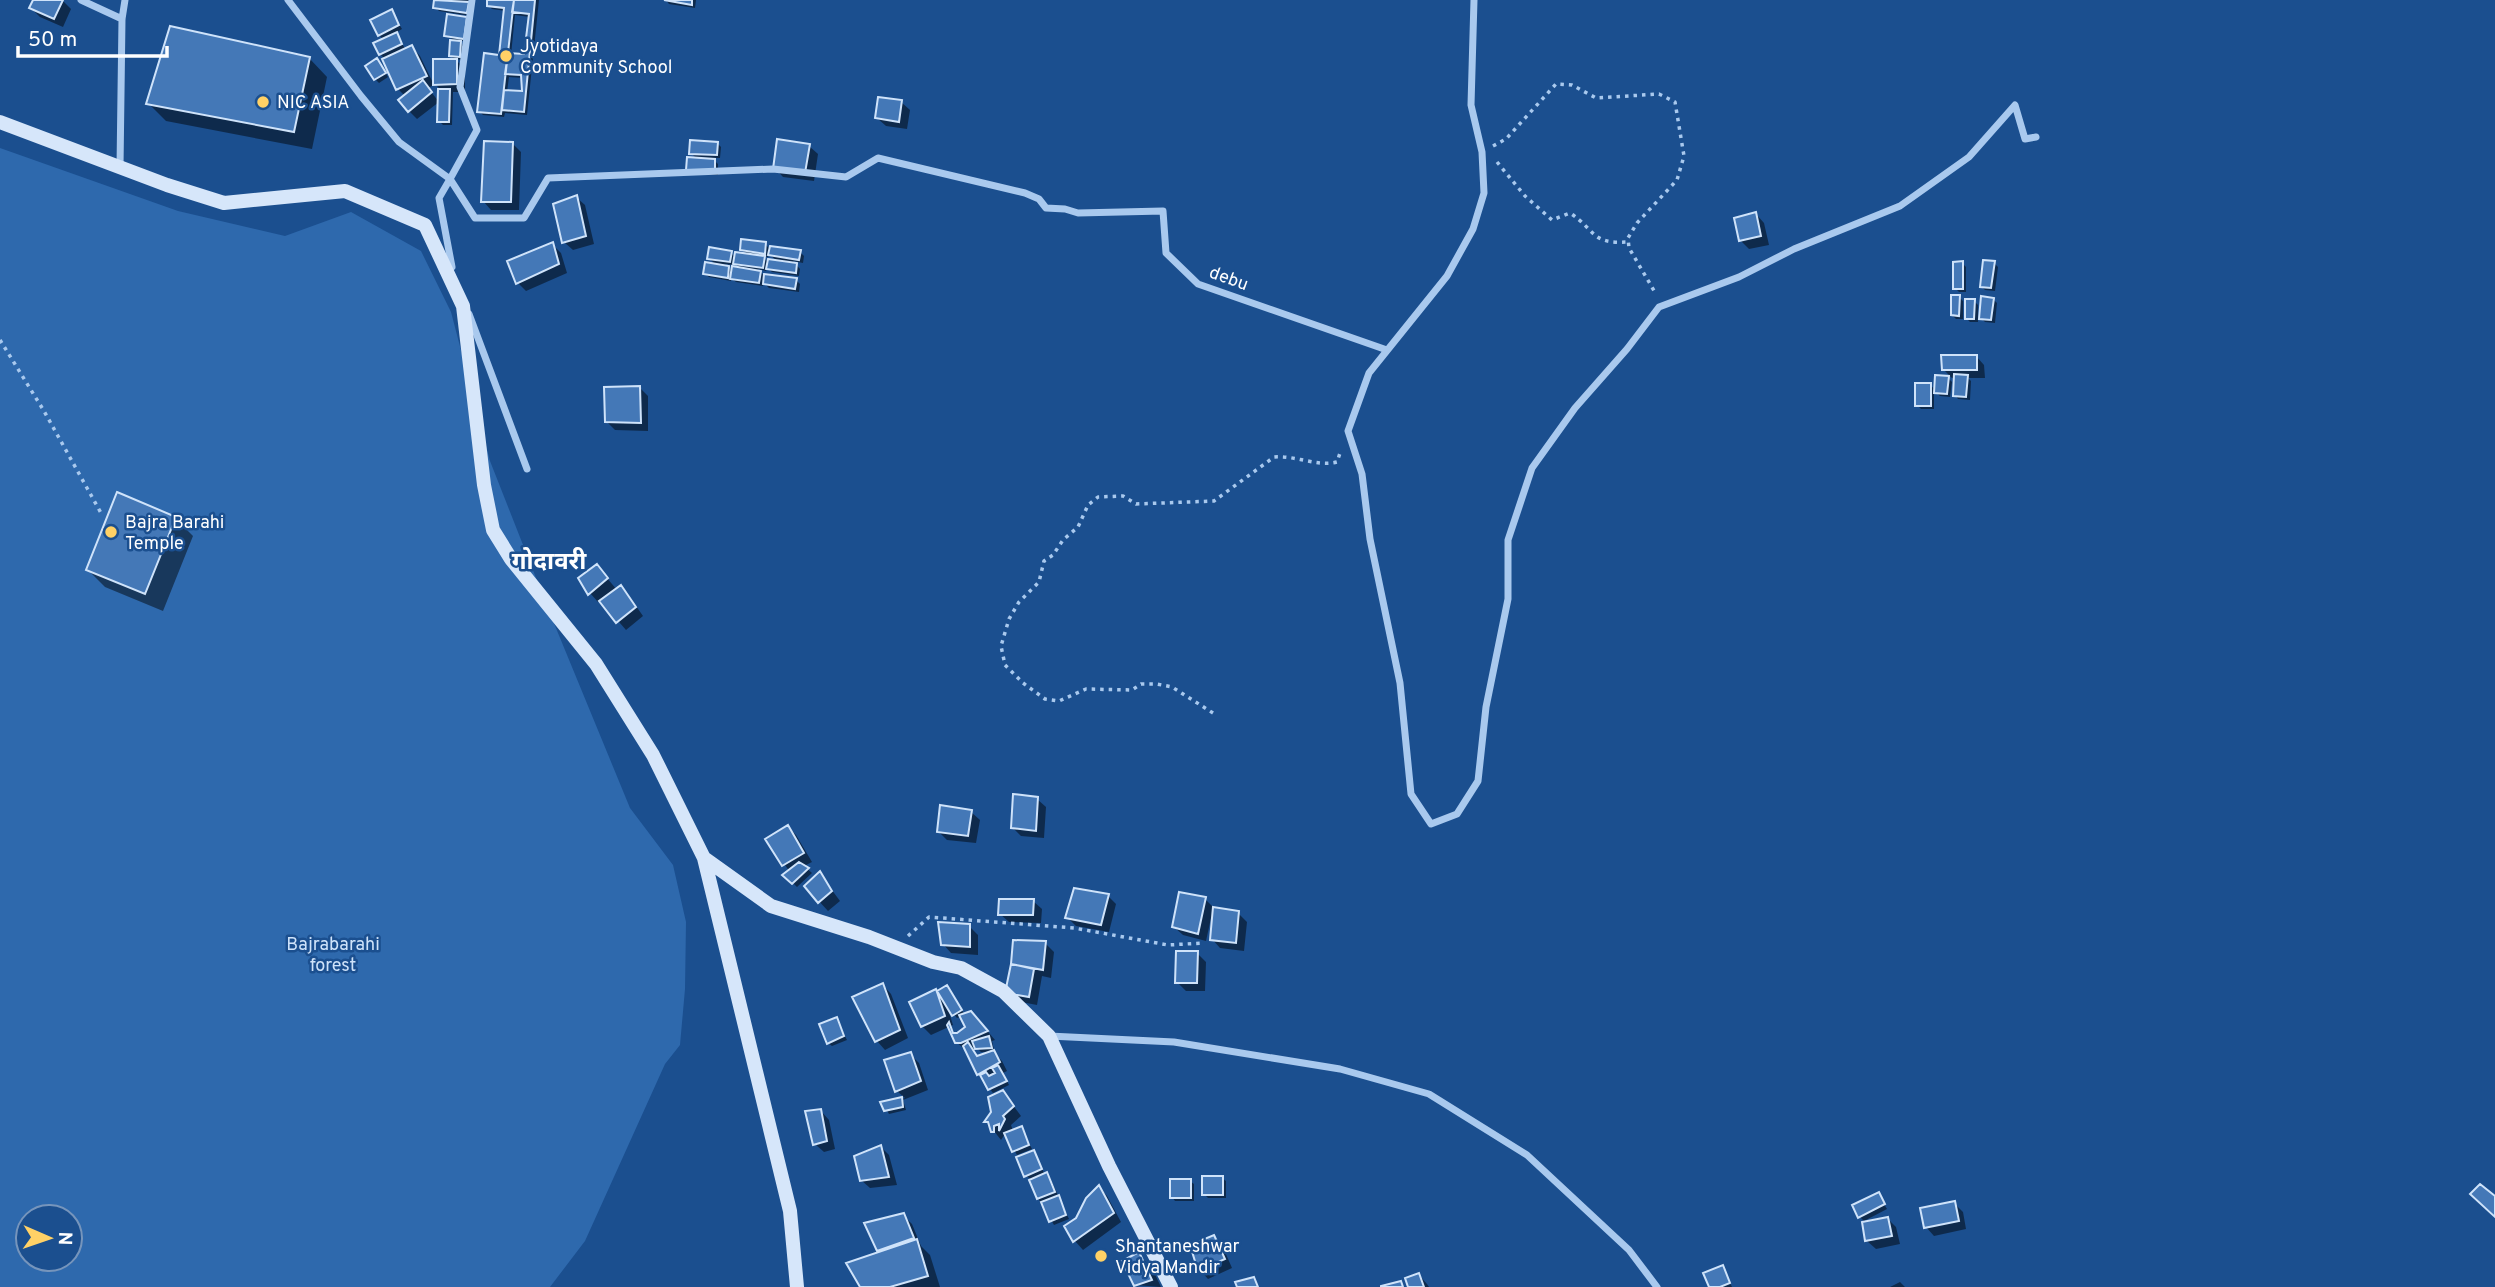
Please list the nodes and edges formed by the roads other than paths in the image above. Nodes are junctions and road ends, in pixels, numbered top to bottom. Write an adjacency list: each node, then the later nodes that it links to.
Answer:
1 (81, 0): 6 (street)
2 (125, 0): 6 (street)
3 (288, 0): 10 (street)
4 (471, 0): 10 (street)
5 (1474, 0): 11 (street)
6 (122, 19): 9 (street)
7 (0, 122): 9 (street)
8 (2036, 138): 11 (street)
9 (120, 167): 13 (street)
10 (450, 178): 11 (street, debu); 12 (street)
11 (1387, 350)
12 (527, 469)
13 (704, 858): 14 (street); 15 (street)
14 (1049, 1036): 16 (street); 17 (street)
15 (797, 1287)
16 (1171, 1287)
17 (1657, 1287)

